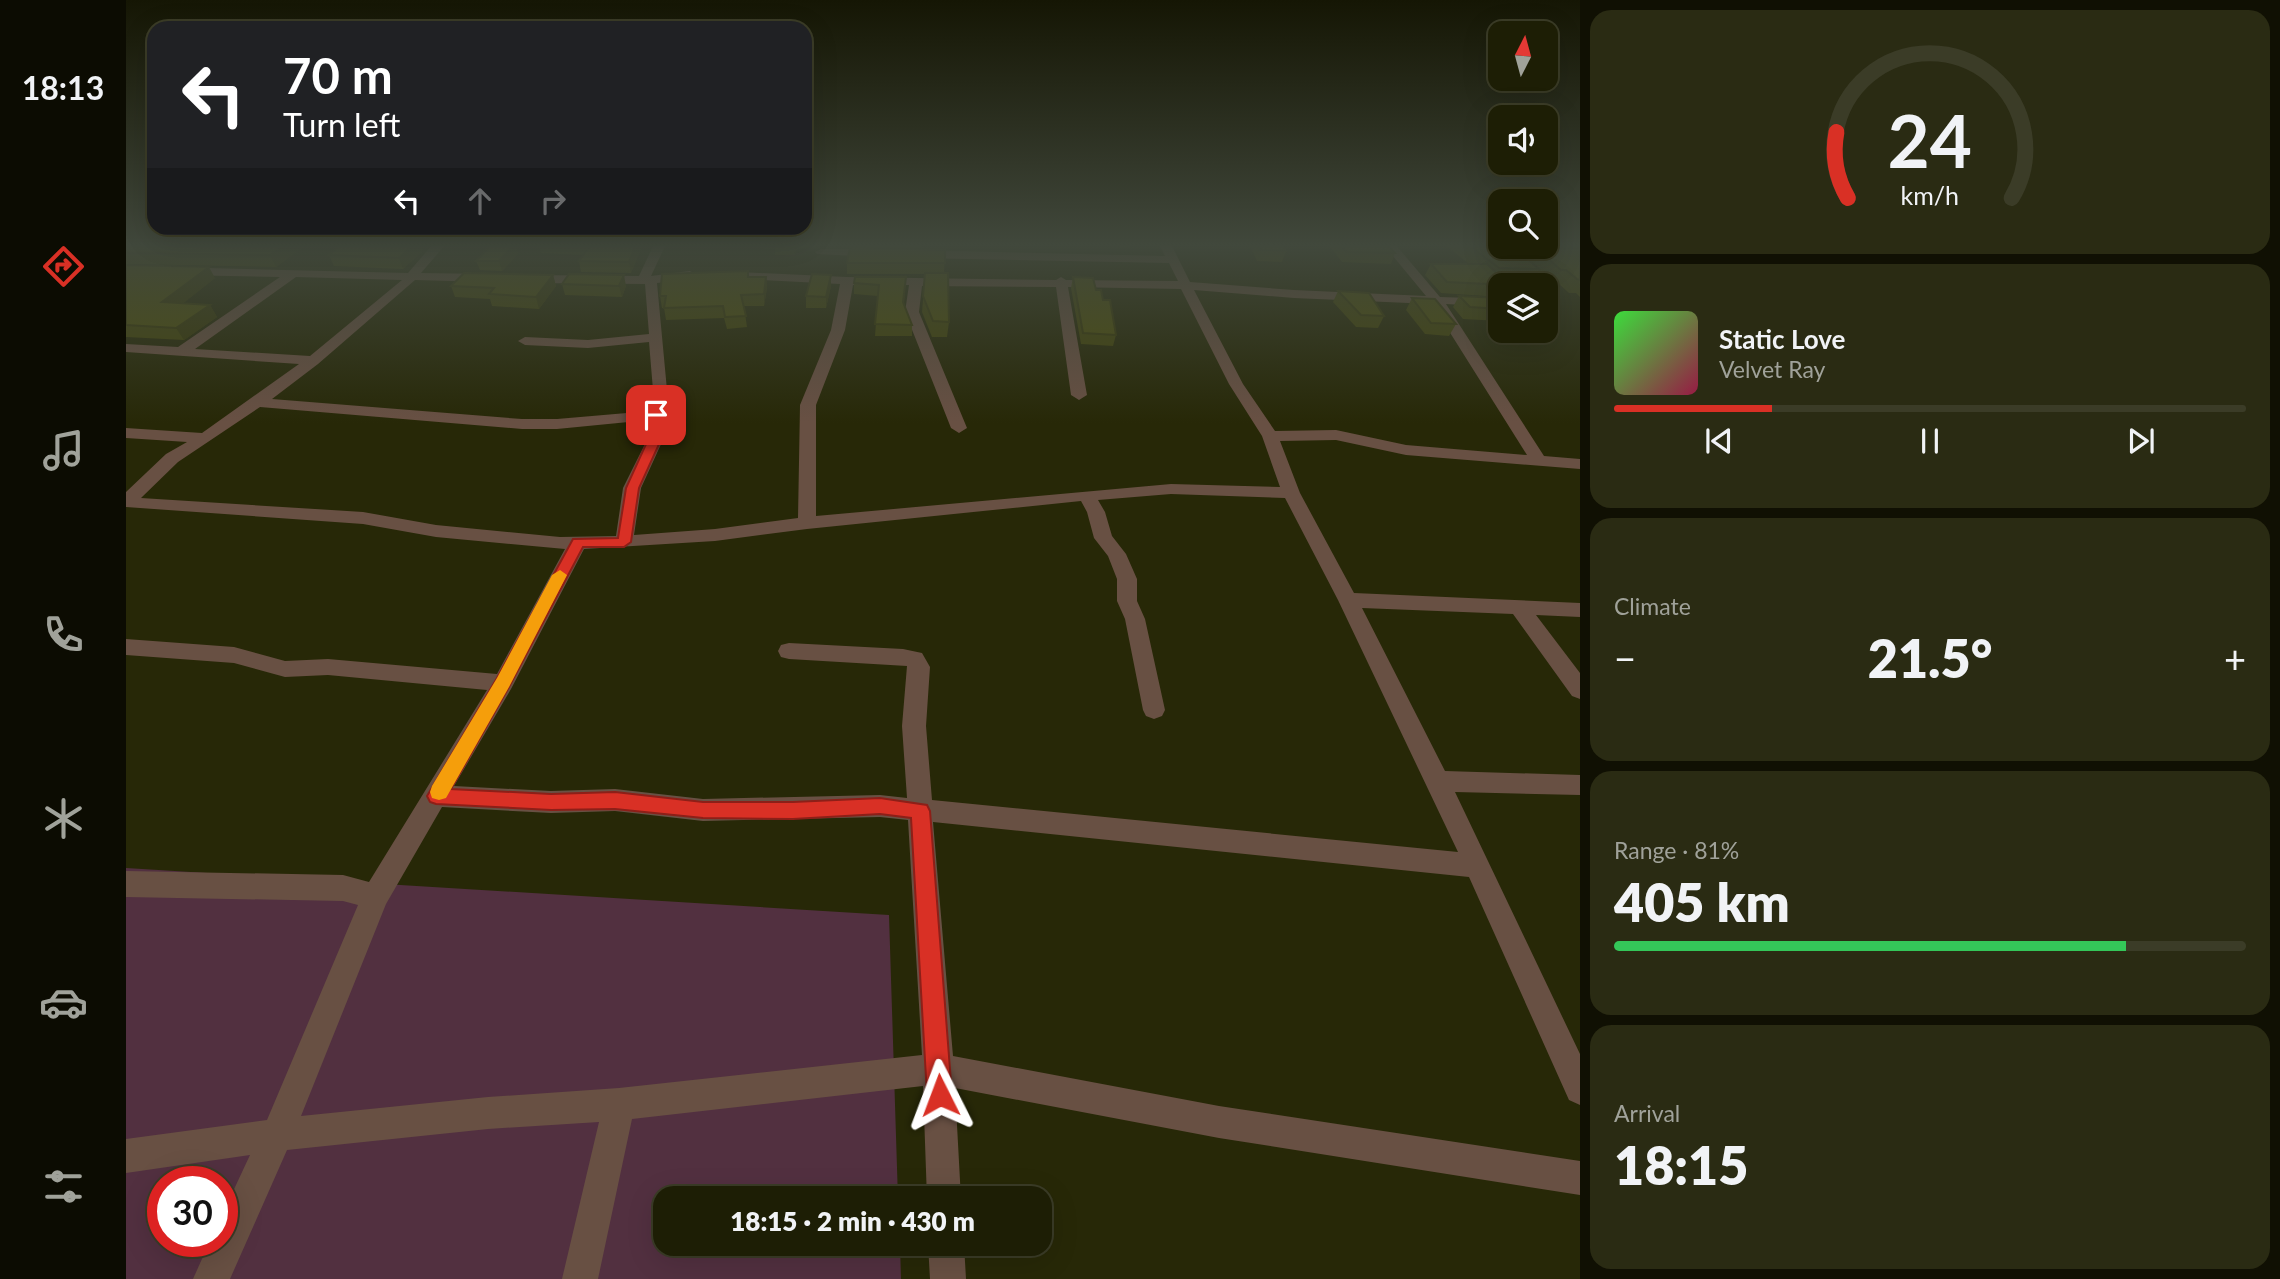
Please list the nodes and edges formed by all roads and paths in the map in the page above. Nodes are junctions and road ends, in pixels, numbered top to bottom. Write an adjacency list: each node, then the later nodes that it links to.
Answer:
1 (250, 304): 12 (street)
2 (383, 304): 13 (street)
3 (650, 304): 9 (street)
4 (843, 304): 26 (street)
5 (913, 304): 17 (street)
6 (1065, 304): 14 (street)
7 (1194, 304): 19 (street)
8 (1439, 304): 21 (street)
9 (655, 338): 10 (street); 16 (street)
10 (525, 341)
11 (126, 348): 12 (street)
12 (182, 351): 13 (street)
13 (313, 361): 15 (street)
14 (1079, 395)
15 (257, 402): 16 (street); 20 (street)
16 (656, 415): 28 (street)
17 (959, 428)
18 (126, 433): 20 (street)
19 (1270, 436): 21 (street); 23 (street)
20 (205, 438): 25 (street)
21 (1539, 461): 22 (street)
22 (1580, 464)
23 (1291, 493): 24 (street); 29 (street)
24 (1087, 496): 26 (street); 36 (street)
25 (126, 502): 27 (street)
26 (807, 523): 28 (street)
27 (578, 542): 28 (street); 34 (street)
28 (624, 542)
29 (1348, 600): 30 (street); 37 (street)
30 (1520, 607): 31 (street); 35 (street)
31 (1580, 610)
32 (126, 648): 34 (street)
33 (789, 652): 40 (street)
34 (503, 682): 39 (street)
35 (1580, 690)
36 (1154, 710)
37 (1438, 781): 38 (street); 41 (street)
38 (1580, 785)
39 (436, 796): 40 (street); 43 (street)
40 (920, 811): 41 (street); 44 (street)
41 (1477, 866): 45 (street)
42 (126, 884): 43 (street)
43 (375, 897): 47 (street)
44 (938, 1069): 46 (street); 49 (street); 50 (street)
45 (1580, 1089)
46 (619, 1104): 47 (street); 53 (street)
47 (277, 1136): 48 (street); 52 (street)
48 (126, 1156)
49 (1580, 1178)
50 (943, 1186)
51 (946, 1256): 54 (street)
52 (211, 1279)
53 (580, 1279)
54 (947, 1279)

